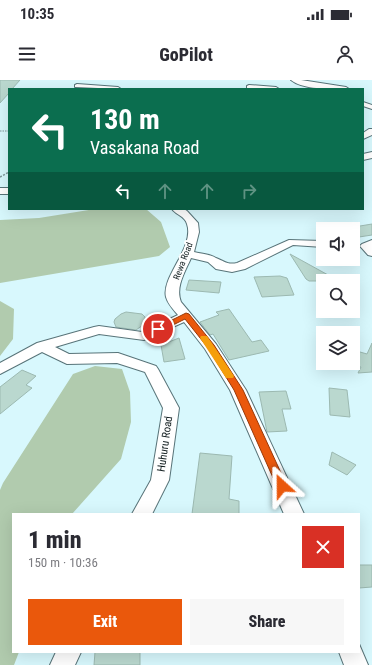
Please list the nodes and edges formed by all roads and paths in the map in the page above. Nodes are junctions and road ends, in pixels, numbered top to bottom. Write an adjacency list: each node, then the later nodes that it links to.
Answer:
1 (294, 80): 6 (street)
2 (77, 86): 4 (street)
3 (250, 87): 5 (street)
4 (104, 88)
5 (263, 88)
6 (338, 88)
7 (372, 130): 8 (street)
8 (364, 136)
9 (178, 210): 11 (street, Rewa Road)
10 (316, 244): 11 (street)
11 (188, 254): 12 (street, Rewa Road)
12 (186, 316): 13 (street); 16 (street)
13 (42, 346): 14 (street); 15 (street, Huhuru Road)
14 (0, 368)
15 (143, 513)
16 (294, 513)
17 (68, 653): 19 (street)
18 (351, 653): 20 (street)
19 (62, 665)
20 (356, 665)

